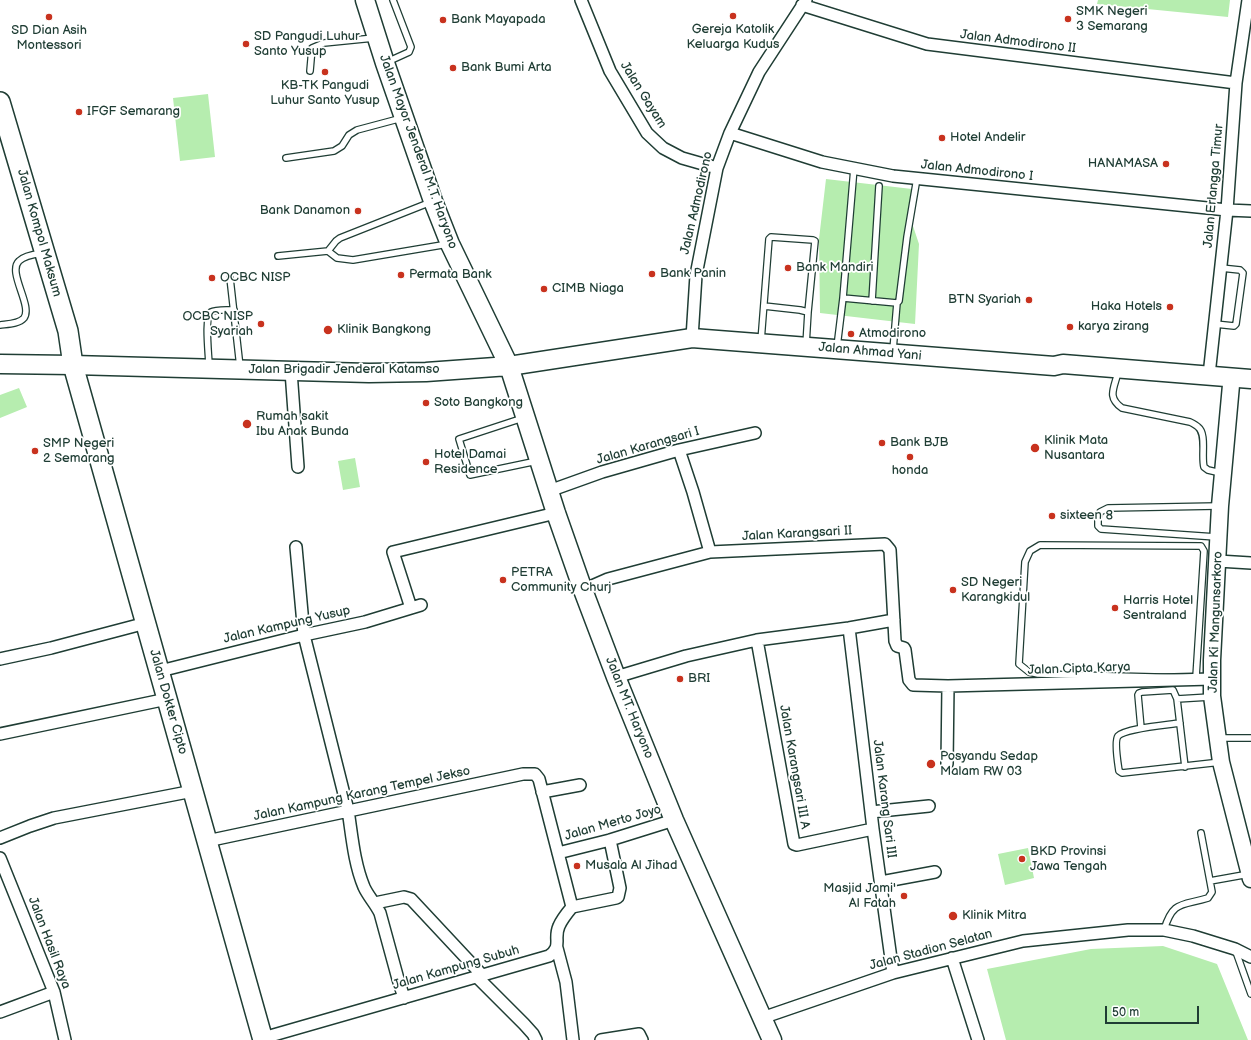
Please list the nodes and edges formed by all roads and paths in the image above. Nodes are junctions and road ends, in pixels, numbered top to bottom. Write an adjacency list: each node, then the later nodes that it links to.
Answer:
1 (365, 0): 6 (main road, Jalan Mayor Jenderal M.T. Haryono)
2 (393, 0): 7 (lane)
3 (581, 0): 14 (street, Jalan Gayam)
4 (1248, 0): 9 (street, Jalan Erlangga Timur)
5 (804, 3): 9 (street, Jalan Admodirono II); 12 (street, Jalan Admodirono)
6 (376, 37): 7 (main road, Jalan Mayor Jenderal M.T. Haryono); 8 (lane)
7 (385, 63): 11 (main road, Jalan Mayor Jenderal M.T. Haryono)
8 (310, 71)
9 (1236, 83): 19 (street, Jalan Erlangga Timur)
10 (0, 102): 23 (highway, Jalan Kompol Maksum)
11 (404, 117): 13 (lane); 18 (main road, Jalan Mayor Jenderal M.T. Haryono)
12 (730, 133): 14 (street, Jalan Admodirono); 15 (street, Jalan Admodirono I)
13 (286, 158)
14 (718, 168): 35 (street, Jalan Admodirono)
15 (854, 168): 16 (street, Jalan Admodirono I); 27 (lane)
16 (917, 178): 19 (street, Jalan Admodirono I); 29 (lane)
17 (879, 186): 28 (lane)
18 (433, 201): 21 (main road, Jalan Mayor Jenderal M.T. Haryono); 22 (lane)
19 (1227, 210): 20 (street, Jalan Admodirono I); 25 (street, Jalan Erlangga Timur)
20 (1251, 211)
21 (450, 244): 22 (lane); 42 (main road, Jalan Mayor Jenderal M.T. Haryono)
22 (328, 251): 24 (lane)
23 (45, 252): 34 (lane); 41 (highway, Jalan Kompol Maksum)
24 (278, 256)
25 (1221, 268): 33 (street, Jalan Erlangga Timur); 33 (lane)
26 (230, 278): 31 (lane)
27 (843, 298): 28 (lane); 38 (lane)
28 (872, 301): 29 (lane)
29 (896, 303): 39 (lane)
30 (764, 306): 32 (lane); 32 (lane); 36 (lane)
31 (234, 310): 44 (lane); 45 (lane)
32 (808, 312): 37 (lane)
33 (1215, 324): 48 (street, Jalan Erlangga Timur)
34 (0, 325)
35 (689, 338): 36 (main road, Jalan Ahmad Yani); 42 (main road, Jalan Brigadir Jenderal Katamso)
36 (761, 343): 37 (main road, Jalan Ahmad Yani)
37 (806, 346): 38 (main road, Jalan Ahmad Yani)
38 (836, 350): 39 (main road, Jalan Ahmad Yani)
39 (892, 354): 43 (main road, Jalan Ahmad Yani)
40 (0, 364): 41 (main road, Jalan Brigadir Jenderal Katamso)
41 (73, 365): 44 (main road, Jalan Brigadir Jenderal Katamso); 69 (highway, Jalan Dokter Cipto)
42 (509, 366): 46 (main road, Jalan Brigadir Jenderal Katamso); 52 (main road, Jalan MT. Haryono)
43 (1054, 366): 47 (main road, Jalan Ahmad Yani); 48 (main road, Jalan Ahmad Yani)
44 (209, 368): 45 (main road, Jalan Brigadir Jenderal Katamso)
45 (240, 370): 46 (main road, Jalan Brigadir Jenderal Katamso)
46 (291, 371): 56 (street)
47 (1117, 376): 48 (main road, Jalan Ahmad Yani); 57 (lane)
48 (1209, 379): 50 (main road, Jalan Ahmad Yani)
49 (1251, 379): 50 (main road, Jalan Ahmad Yani)
50 (1231, 381): 51 (main road, Jalan Ahmad Yani); 57 (main road, Jalan Ki Mangunsarkoro)
51 (1251, 387)
52 (525, 417): 55 (main road, Jalan MT. Haryono); 55 (lane)
53 (755, 434): 54 (street, Jalan Karangsari I)
54 (679, 450): 58 (street, Jalan Karangsari I); 63 (street)
55 (539, 461): 58 (main road, Jalan MT. Haryono)
56 (298, 467)
57 (1223, 474): 59 (main road, Jalan Ki Mangunsarkoro)
58 (548, 491): 60 (main road, Jalan MT. Haryono)
59 (1220, 506): 61 (main road, Jalan Ki Mangunsarkoro); 61 (lane)
60 (556, 513): 67 (main road, Jalan MT. Haryono); 71 (street, Jalan Kampung Yusup)
61 (1219, 538): 64 (main road, Jalan Ki Mangunsarkoro)
62 (296, 547): 71 (street)
63 (710, 552): 67 (street, Jalan Karangsari II); 68 (street, Jalan Karangsari II)
64 (1218, 561): 65 (street); 66 (lane); 73 (main road, Jalan Ki Mangunsarkoro)
65 (1251, 563)
66 (1203, 566): 73 (lane); 73 (lane)
67 (583, 590): 76 (main road, Jalan MT. Haryono)
68 (894, 620): 70 (street); 78 (street, Jalan Cipta Karya)
69 (146, 623): 74 (street); 75 (highway, Jalan Dokter Cipto)
70 (850, 628): 72 (street); 96 (street, Jalan Karang Sari III)
71 (304, 635): 75 (street, Jalan Kampung Yusup); 95 (street)
72 (757, 640): 76 (street); 98 (street, Jalan Karangsari III A)
73 (1205, 657): 77 (main road, Jalan Ki Mangunsarkoro)
74 (0, 659)
75 (160, 671): 80 (highway, Jalan Dokter Cipto)
76 (616, 677): 97 (main road, Jalan MT. Haryono)
77 (1212, 679): 78 (street, Jalan Cipta Karya); 79 (main road, Jalan Ki Mangunsarkoro)
78 (948, 686): 88 (street)
79 (1212, 696): 81 (lane); 85 (main road, Jalan Ki Mangunsarkoro)
80 (167, 699): 84 (street); 92 (highway, Jalan Dokter Cipto)
81 (1177, 699): 82 (lane); 83 (lane)
82 (1180, 723): 83 (lane); 89 (lane)
83 (1141, 728): 89 (lane)
84 (0, 734)
85 (1218, 738): 86 (lane); 87 (main road, Jalan Ki Mangunsarkoro)
86 (1251, 738)
87 (1221, 762): 89 (lane); 106 (main road, Jalan Ki Mangunsarkoro)
88 (947, 764)
89 (1185, 767)
90 (523, 774): 93 (street, Jalan Merto Joyo); 95 (street, Jalan Kampung Karang Tempel Jekso)
91 (580, 785): 93 (street)
92 (193, 791): 100 (street); 102 (highway, Jalan Dokter Cipto)
93 (542, 792): 103 (street, Jalan Merto Joyo)
94 (929, 806): 96 (street)
95 (348, 810): 102 (street, Jalan Kampung Karang Tempel Jekso); 109 (street)
96 (871, 812): 98 (street, Jalan Karang Sari III)
97 (674, 820): 101 (street, Jalan Merto Joyo); 122 (main road, Jalan MT. Haryono)
98 (873, 829): 108 (street, Jalan Karang Sari III)
99 (1201, 833): 107 (lane)
100 (0, 838)
101 (610, 840): 103 (street, Jalan Merto Joyo); 110 (street)
102 (207, 841): 123 (highway, Jalan Dokter Cipto)
103 (558, 853): 110 (street)
104 (0, 858): 118 (street, Jalan Hasil Raya)
105 (935, 872): 108 (street)
106 (1250, 877): 107 (lane)
107 (1210, 881): 111 (lane)
108 (881, 882): 116 (street, Jalan Karang Sari III)
109 (375, 903): 117 (street); 120 (street)
110 (572, 907): 112 (street)
111 (1164, 930): 113 (street, Jalan Stadion Selatan); 115 (street, Jalan Stadion Selatan)
112 (557, 948): 117 (street, Jalan Kampung Subuh); 126 (street)
113 (1235, 949): 114 (street, Jalan Stadion Selatan); 119 (lane)
114 (1251, 957)
115 (952, 958): 116 (street, Jalan Stadion Selatan); 130 (street)
116 (893, 973): 122 (street, Jalan Stadion Selatan)
117 (479, 976): 120 (street, Jalan Kampung Subuh); 125 (street)
118 (54, 992): 121 (street); 124 (street, Jalan Hasil Raya)
119 (1251, 994)
120 (404, 998): 123 (street, Jalan Kampung Subuh)
121 (0, 1012)
122 (762, 1018): 129 (main road, Jalan MT. Haryono)
123 (263, 1039)
124 (65, 1040)
125 (536, 1040)
126 (573, 1040)
127 (601, 1040): 128 (street)
128 (642, 1040)
129 (772, 1040)
130 (978, 1040)

